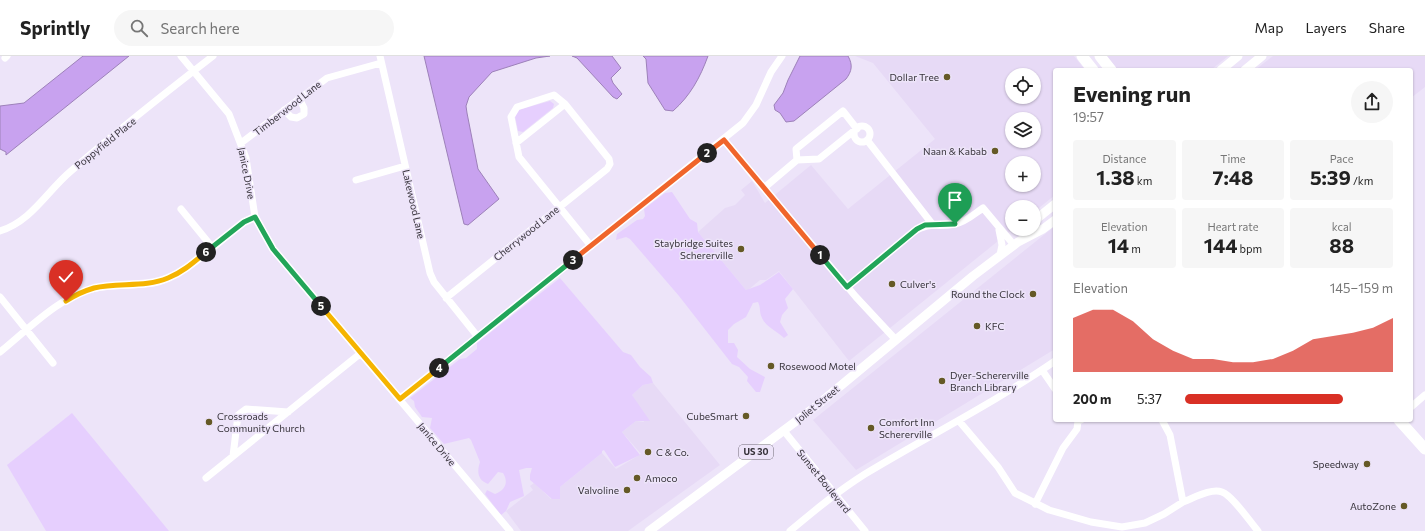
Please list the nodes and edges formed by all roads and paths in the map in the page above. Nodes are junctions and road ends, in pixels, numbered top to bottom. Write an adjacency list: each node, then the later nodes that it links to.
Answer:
1 (181, 56): 13 (street, Janice Drive)
2 (213, 56): 13 (street, Poppyfield Place)
3 (782, 56): 18 (street)
4 (1082, 56): 9 (highway)
5 (1100, 56): 10 (highway)
6 (1238, 56): 11 (main road)
7 (1262, 56): 12 (main road)
8 (381, 60): 14 (street, Timberwood Lane); 23 (street, Lakewood Lane)
9 (1091, 68)
10 (1109, 68)
11 (1223, 68)
12 (1247, 68)
13 (194, 71): 20 (street, Janice Drive); 34 (street, Poppyfield Place)
14 (299, 98): 16 (street, Timberwood Lane); 16 (street)
15 (565, 104): 21 (street); 21 (street); 27 (street, Cherrywood Lane)
16 (284, 110): 20 (street, Timberwood Lane)
17 (856, 129): 19 (street); 19 (street); 22 (street); 22 (street)
18 (724, 140): 25 (street); 37 (street)
19 (866, 140): 33 (street)
20 (241, 143): 30 (street, Janice Drive)
21 (516, 143): 27 (street)
22 (797, 160): 25 (street)
23 (405, 166): 24 (street); 42 (street, Lakewood Lane)
24 (356, 180)
25 (764, 188): 40 (street)
26 (1053, 206): 29 (main road)
27 (559, 207): 37 (street); 42 (street, Cherrywood Lane)
28 (181, 209): 38 (street)
29 (1041, 215)
30 (255, 217): 38 (street); 47 (street, Janice Drive)
31 (1053, 222): 36 (main road, US 30)
32 (996, 224): 33 (street); 36 (street); 39 (street)
33 (933, 225): 40 (street)
34 (0, 231)
35 (1022, 236): 36 (main road, US 30)
36 (1016, 244): 39 (main road, Joliet Street / US 30)
37 (590, 246): 44 (street)
38 (212, 247): 43 (street)
39 (1000, 255): 45 (main road, Joliet Street / US 30)
40 (847, 287): 45 (street)
41 (0, 297): 43 (street)
42 (446, 298): 44 (street, Lakewood Lane)
43 (26, 330): 46 (street); 49 (street)
44 (478, 337): 53 (street)
45 (896, 340): 60 (main road, Joliet Street / US 30)
46 (0, 352)
47 (361, 353): 53 (street, Janice Drive); 55 (street)
48 (1053, 362): 50 (street)
49 (54, 363)
50 (1042, 370): 51 (street); 56 (street)
51 (1053, 386)
52 (1425, 394): 54 (street)
53 (400, 399): 67 (street, Janice Drive)
54 (1413, 405)
55 (288, 412): 62 (street); 62 (street)
56 (959, 421): 64 (street); 66 (street)
57 (1079, 422): 66 (street)
58 (1163, 422): 65 (street)
59 (1401, 422): 61 (highway)
60 (784, 431): 64 (street, Sunset Boulevard); 68 (main road, Joliet Street / US 30)
61 (1425, 450)
62 (233, 456): 63 (street)
63 (206, 478)
64 (835, 494): 69 (street); 70 (street, Sunset Boulevard)
65 (1183, 502): 66 (street); 71 (street)
66 (1035, 504)
67 (510, 531)
68 (649, 531)
69 (790, 531)
70 (864, 531)
71 (1258, 531)

